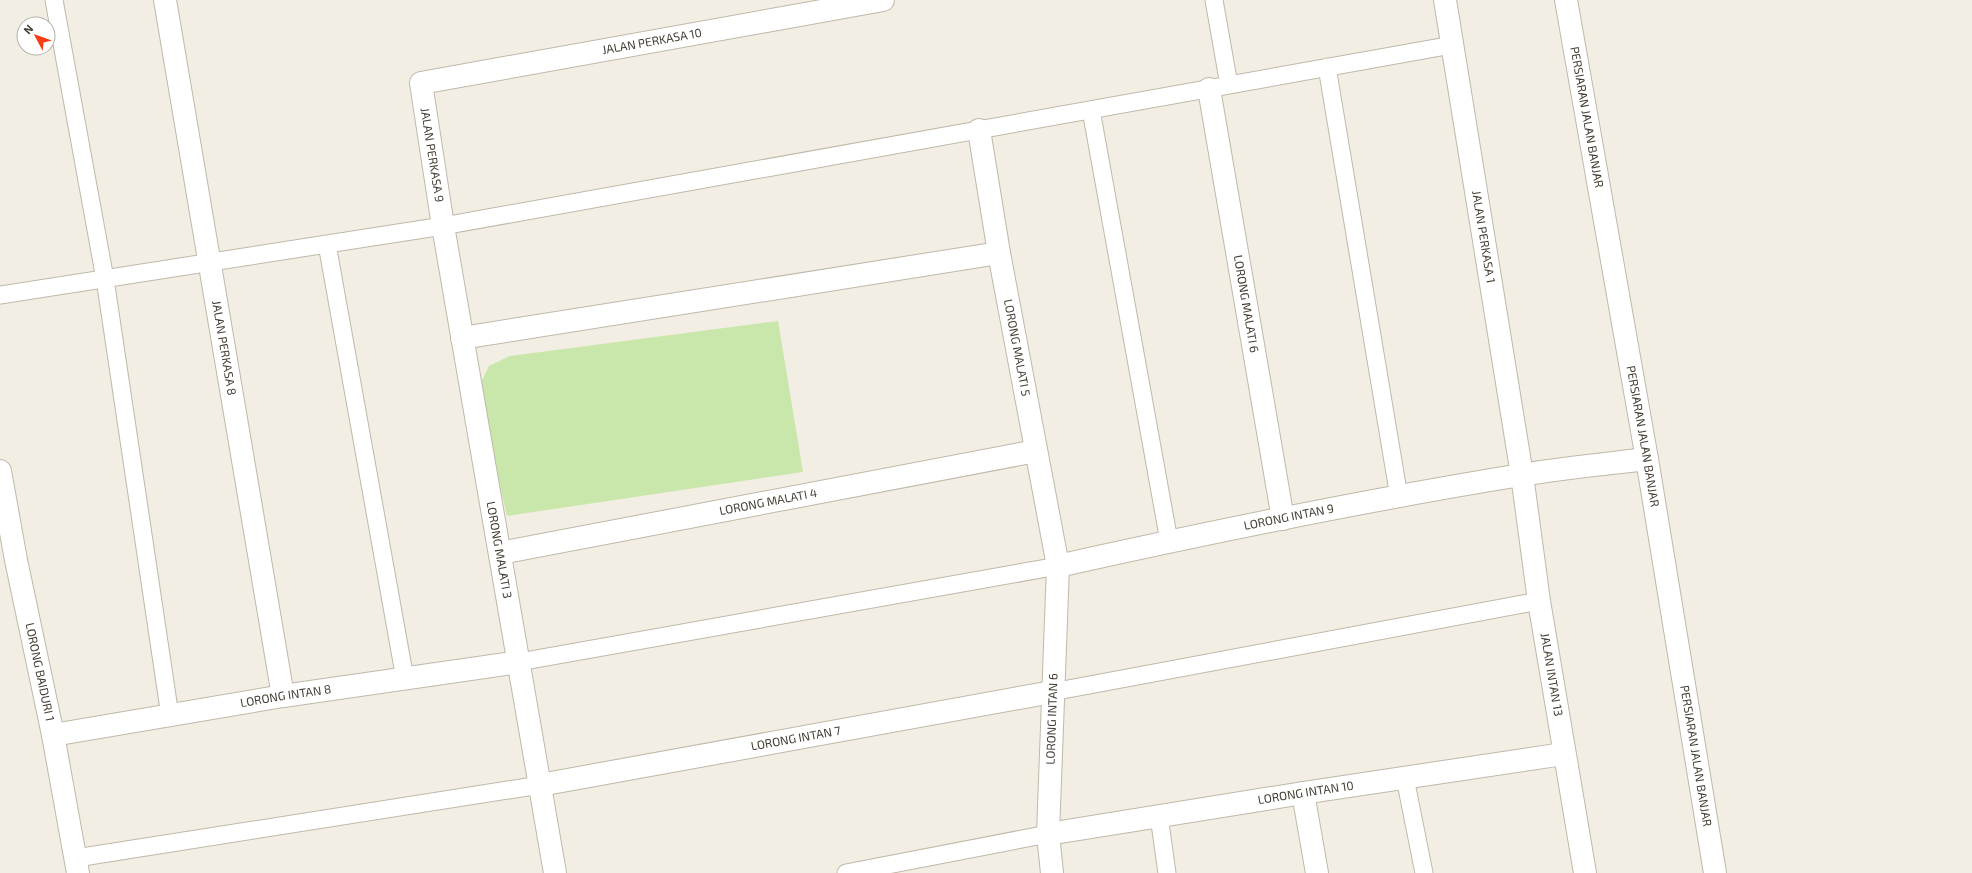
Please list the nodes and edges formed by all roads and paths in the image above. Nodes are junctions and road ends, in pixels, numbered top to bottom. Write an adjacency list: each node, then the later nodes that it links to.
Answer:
1 (54, 0): 17 (lane)
2 (165, 0): 16 (street, JALAN PERKASA 8)
3 (1214, 0): 10 (lane)
4 (1445, 0): 7 (street, JALAN PERKASA 1)
5 (1566, 0): 21 (street, PERSIARAN JALAN BANJAR)
6 (872, 1): 9 (street, JALAN PERKASA 10)
7 (1452, 45): 8 (lane); 23 (street, JALAN PERKASA 1)
8 (1327, 67): 10 (lane); 24 (lane)
9 (421, 83): 13 (street, JALAN PERKASA 9)
10 (1219, 87): 11 (lane); 25 (street, LORONG MALATI 6)
11 (1091, 110): 12 (lane); 26 (lane)
12 (979, 130): 13 (lane); 15 (street, LORONG MALATI 5)
13 (443, 226): 14 (lane); 19 (street, LORONG MALATI 3)
14 (327, 244): 16 (lane); 31 (lane)
15 (999, 253): 19 (street); 20 (street, LORONG MALATI 5)
16 (209, 262): 17 (lane); 33 (street, JALAN PERKASA 8)
17 (105, 279): 18 (lane); 34 (lane)
18 (0, 295)
19 (462, 338): 27 (street, LORONG MALATI 3)
20 (1036, 451): 27 (street, LORONG MALATI 4); 28 (street, LORONG MALATI 5)
21 (1647, 459): 23 (street, LORONG INTAN 9); 50 (street, PERSIARAN JALAN BANJAR)
22 (0, 472): 35 (street, LORONG BAIDURI 1)
23 (1522, 475): 24 (street, LORONG INTAN 9); 29 (street, JALAN INTAN 13)
24 (1399, 497): 25 (street, LORONG INTAN 9)
25 (1283, 519): 26 (street, LORONG INTAN 9)
26 (1169, 541): 28 (street, LORONG INTAN 9)
27 (500, 553): 30 (street, LORONG MALATI 3)
28 (1058, 566): 30 (lane); 32 (street, LORONG INTAN 6)
29 (1539, 601): 32 (lane); 36 (street, JALAN INTAN 13)
30 (519, 662): 31 (street, LORONG INTAN 8); 38 (street, LORONG MALATI 3)
31 (405, 679): 33 (street, LORONG INTAN 8)
32 (1052, 692): 38 (street, LORONG INTAN 7); 41 (street, LORONG INTAN 6)
33 (284, 696): 34 (street, LORONG INTAN 8)
34 (170, 716): 35 (street, LORONG INTAN 8)
35 (53, 735): 42 (street, LORONG BAIDURI 1)
36 (1563, 754): 37 (street, LORONG INTAN 10); 49 (street, JALAN INTAN 13)
37 (1405, 778): 39 (street, LORONG INTAN 10); 48 (lane)
38 (540, 786): 42 (lane); 43 (street, LORONG MALATI 3)
39 (1303, 793): 40 (street, LORONG INTAN 10); 47 (street)
40 (1159, 816): 41 (street, LORONG INTAN 10); 46 (lane)
41 (1048, 834): 44 (lane); 45 (street, LORONG INTAN 6)
42 (77, 866)
43 (555, 873)
44 (846, 873)
45 (1052, 873)
46 (1167, 873)
47 (1317, 873)
48 (1424, 873)
49 (1585, 873)
50 (1715, 873)

